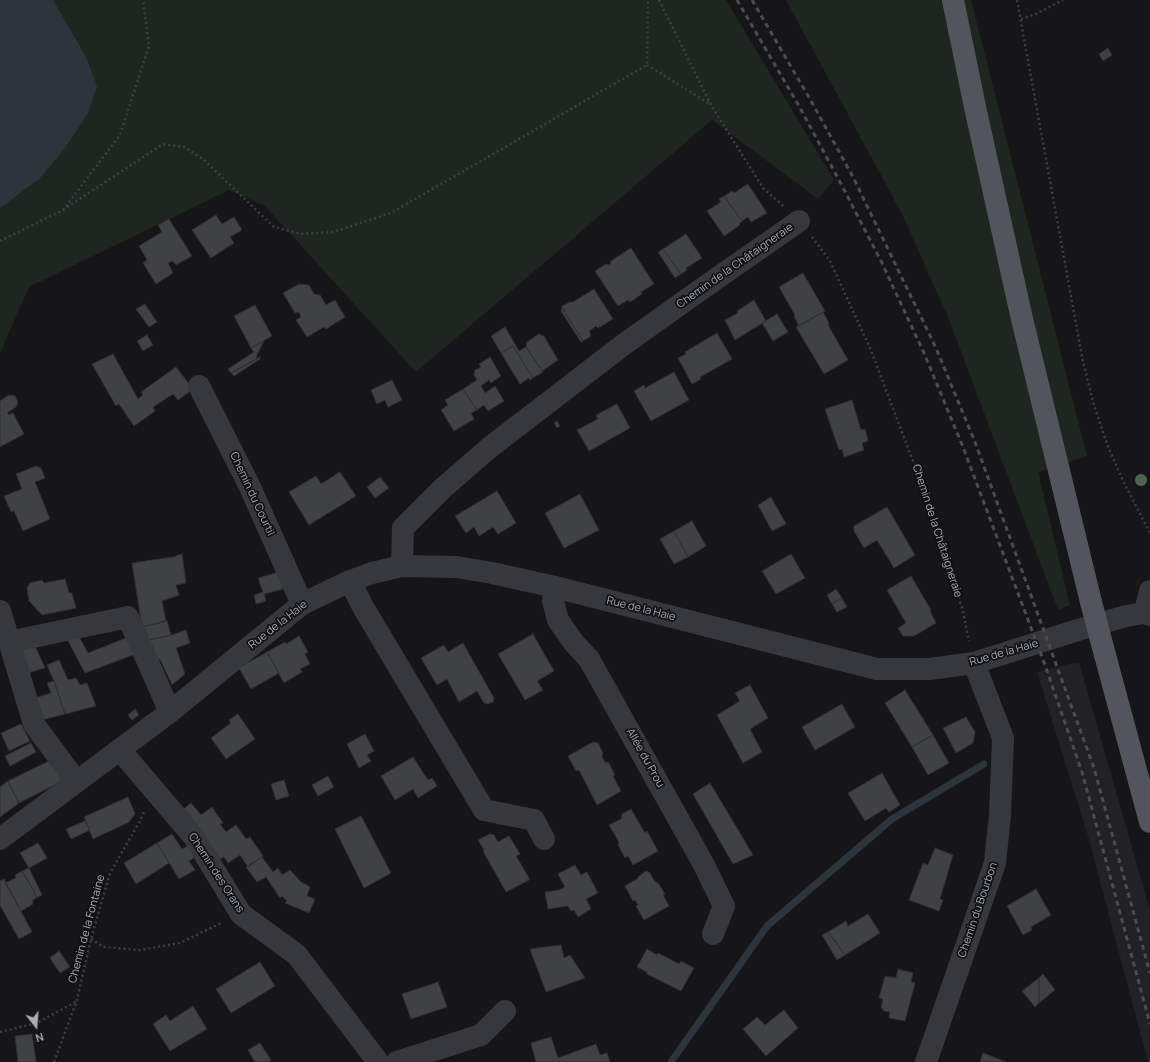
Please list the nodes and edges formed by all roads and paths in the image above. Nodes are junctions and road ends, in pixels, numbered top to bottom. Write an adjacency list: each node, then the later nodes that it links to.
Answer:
1 (143, 0): 10 (path)
2 (648, 0): 8 (path)
3 (659, 0): 9 (path)
4 (953, 0): 27 (main road, bridge)
5 (1017, 0): 7 (path)
6 (1063, 0): 7 (path)
7 (1021, 19): 14 (path)
8 (647, 65): 9 (path); 10 (path)
9 (711, 105): 11 (path)
10 (63, 210): 12 (path)
11 (800, 221): 15 (street, Chemin de la Châtaigneraie); 22 (path, Chemin de la Châtaigneraie)
12 (0, 241)
13 (199, 386): 18 (street, Chemin du Courtil)
14 (1150, 533)
15 (402, 566): 16 (street, Rue de la Haie); 17 (street, Rue de la Haie)
16 (350, 581): 18 (street, Rue de la Haie); 29 (street)
17 (555, 587): 22 (street, Rue de la Haie); 31 (street, Allée du Prou)
18 (302, 604): 23 (street, Rue de la Haie)
19 (1150, 606): 22 (street, Rue de la Haie)
20 (0, 611): 21 (street)
21 (9, 642): 23 (street); 25 (street)
22 (974, 663): 39 (street, Chemin du Bourbon)
23 (170, 712): 24 (street, Rue de la Haie)
24 (120, 750): 25 (street, Rue de la Haie); 26 (street, Chemin des Orans)
25 (76, 782): 28 (street, Rue de la Haie)
26 (152, 787): 30 (street, Chemin des Orans); 32 (path, Chemin de la Fontaine)
27 (1150, 822)
28 (0, 839)
29 (544, 839)
30 (241, 914): 32 (path); 37 (street, Chemin des Orans)
31 (713, 934)
32 (91, 939): 33 (path, Chemin de la Fontaine)
33 (78, 1000): 35 (path, Chemin de la Fontaine); 36 (path)
34 (505, 1011): 38 (street)
35 (0, 1032)
36 (54, 1062)
37 (378, 1062)
38 (397, 1062)
39 (926, 1062)

